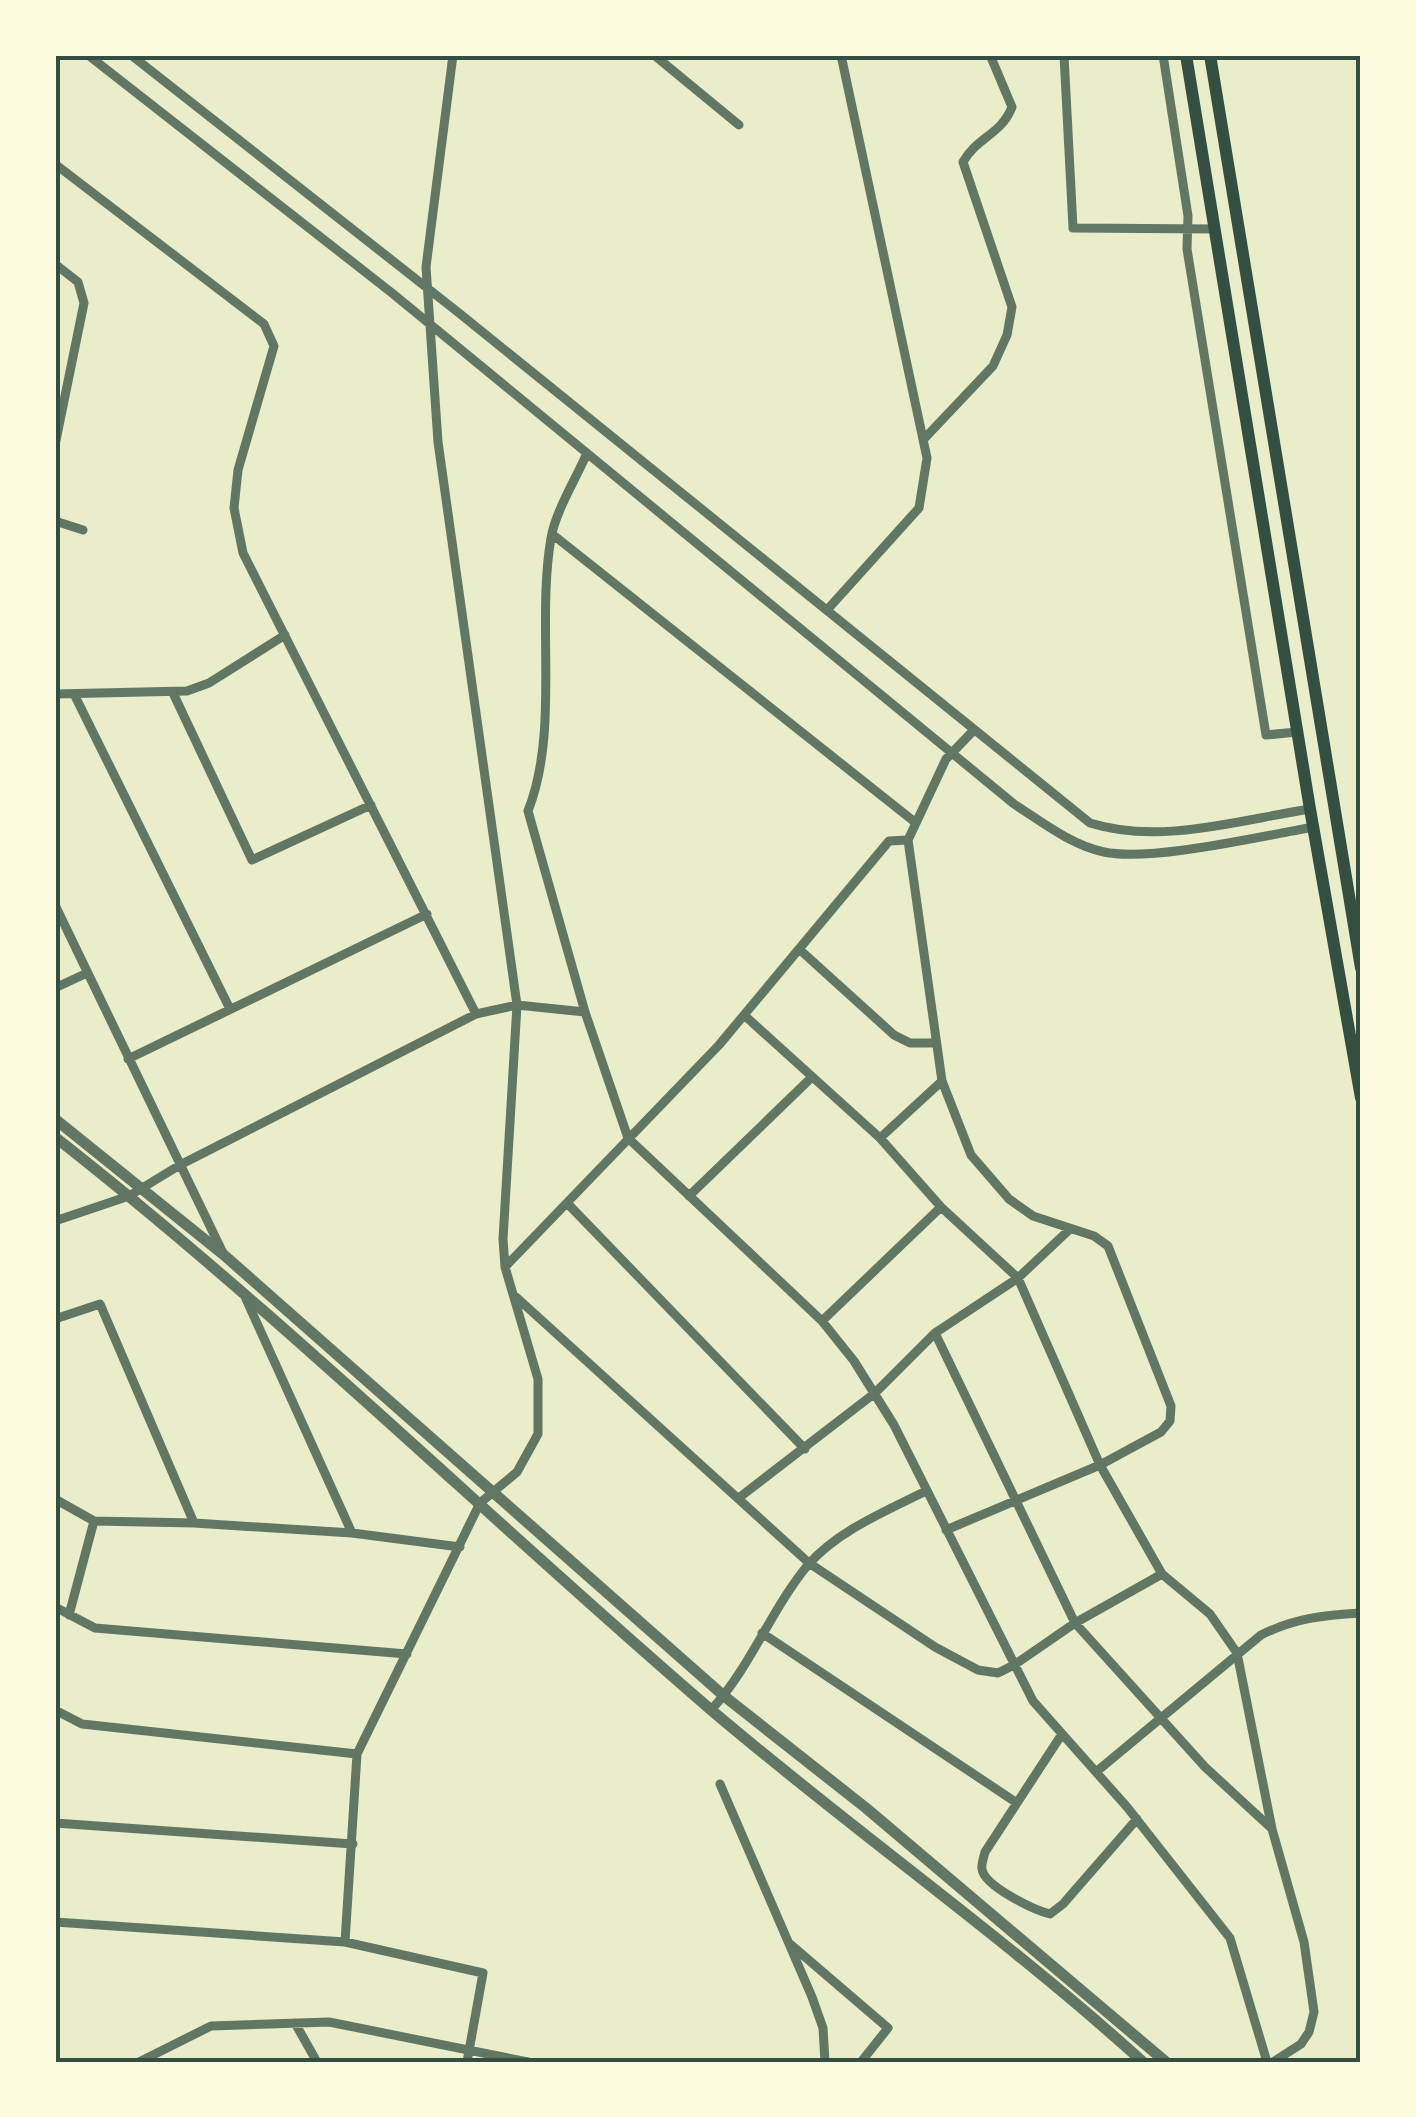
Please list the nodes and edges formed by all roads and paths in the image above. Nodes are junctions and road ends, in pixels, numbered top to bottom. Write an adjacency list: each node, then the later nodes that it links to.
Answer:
1 (88, 55): 17 (street)
2 (130, 55): 16 (street)
3 (452, 55): 16 (street)
4 (654, 55): 11 (street)
5 (841, 55): 18 (street)
6 (990, 55): 18 (street)
7 (1064, 55): 13 (street)
8 (1163, 55): 13 (street)
9 (1186, 55): 14 (main road)
10 (1210, 55): 40 (main road)
11 (739, 124)
12 (55, 164): 25 (street)
13 (1187, 229): 14 (street); 30 (street)
14 (1214, 229): 30 (main road)
15 (55, 264): 19 (street)
16 (428, 288): 17 (street); 24 (street)
17 (430, 324): 20 (street); 43 (street)
18 (924, 440): 24 (street)
19 (55, 445)
20 (588, 453): 23 (street); 31 (street)
21 (55, 521): 22 (street)
22 (82, 530)
23 (552, 534): 34 (street); 45 (street)
24 (827, 610): 29 (street)
25 (285, 635): 26 (street); 32 (street)
26 (173, 693): 28 (street); 32 (street)
27 (55, 694): 28 (street)
28 (74, 694): 44 (street)
29 (974, 730): 31 (street); 33 (street)
30 (1297, 732): 33 (main road)
31 (952, 753): 34 (street); 35 (street)
32 (371, 805): 38 (street)
33 (1310, 809): 35 (main road)
34 (916, 823): 36 (street)
35 (1314, 828): 52 (main road)
36 (908, 840): 39 (street); 48 (street)
37 (55, 905): 41 (street)
38 (426, 914): 44 (street); 46 (street)
39 (799, 950): 47 (street); 48 (street)
40 (1361, 968)
41 (87, 973): 42 (street); 49 (street)
42 (55, 988)
43 (518, 1006): 45 (street); 46 (street); 65 (street)
44 (230, 1009): 49 (street)
45 (584, 1012): 55 (street)
46 (476, 1014): 57 (street)
47 (744, 1015): 50 (street); 55 (street)
48 (936, 1043): 51 (street)
49 (128, 1059): 57 (street)
50 (812, 1077): 56 (street); 59 (street)
51 (942, 1081): 56 (street); 63 (street)
52 (1361, 1098)
53 (55, 1119): 58 (street)
54 (55, 1137): 58 (street)
55 (628, 1138): 59 (street); 60 (street)
56 (880, 1138): 61 (street)
57 (180, 1165): 58 (street); 64 (street)
58 (135, 1192): 62 (street); 64 (street); 67 (street)
59 (688, 1196): 70 (street)
60 (567, 1203): 65 (street); 73 (street)
61 (942, 1207): 66 (street); 70 (street)
62 (55, 1221)
63 (1070, 1228): 66 (street); 74 (street)
64 (224, 1255): 75 (street)
65 (504, 1267): 68 (street)
66 (1018, 1278): 71 (street); 74 (street)
67 (244, 1294): 80 (street); 84 (street)
68 (514, 1296): 75 (street); 77 (street)
69 (55, 1319): 82 (street)
70 (822, 1321): 72 (street)
71 (935, 1333): 72 (street); 79 (street)
72 (875, 1393): 73 (street); 76 (street)
73 (805, 1449): 77 (street)
74 (1100, 1464): 79 (street); 87 (street)
75 (492, 1491): 80 (street); 96 (street)
76 (926, 1491): 83 (street); 86 (street)
77 (740, 1497): 86 (street)
78 (55, 1499): 81 (street)
79 (1016, 1500): 83 (street); 91 (street)
80 (480, 1503): 85 (street); 98 (street)
81 (94, 1522): 82 (street); 90 (street)
82 (194, 1523): 84 (street)
83 (946, 1530): 95 (street)
84 (352, 1533): 85 (street)
85 (460, 1546): 94 (street)
86 (810, 1563): 92 (street); 95 (street)
87 (1162, 1574): 91 (street); 93 (street)
88 (55, 1607): 90 (street)
89 (1361, 1613): 93 (street)
90 (70, 1615): 94 (street)
91 (1076, 1624): 95 (street); 99 (street)
92 (762, 1633): 96 (street); 104 (street)
93 (1237, 1653): 99 (street); 107 (street)
94 (407, 1654): 101 (street)
95 (1014, 1665): 100 (street)
96 (724, 1696): 98 (street); 122 (street)
97 (55, 1710): 101 (street)
98 (711, 1710): 121 (street)
99 (1163, 1719): 102 (street); 107 (street)
100 (1062, 1734): 102 (street); 104 (street)
101 (358, 1754): 108 (street)
102 (1096, 1772): 105 (street)
103 (720, 1784): 111 (street)
104 (1017, 1804): 105 (street)
105 (1137, 1819): 123 (street)
106 (55, 1823): 108 (street)
107 (1272, 1829): 123 (street)
108 (353, 1844): 110 (street)
109 (55, 1922): 110 (street)
110 (345, 1942): 113 (street)
111 (788, 1942): 119 (street); 120 (street)
112 (295, 2023): 113 (street); 114 (street); 116 (street)
113 (470, 2048): 117 (street); 118 (street)
114 (152, 2059): 115 (street)
115 (139, 2062)
116 (318, 2062)
117 (467, 2062)
118 (528, 2062)
119 (825, 2062)
120 (861, 2062)
121 (1144, 2062)
122 (1166, 2062)
123 (1270, 2062)

